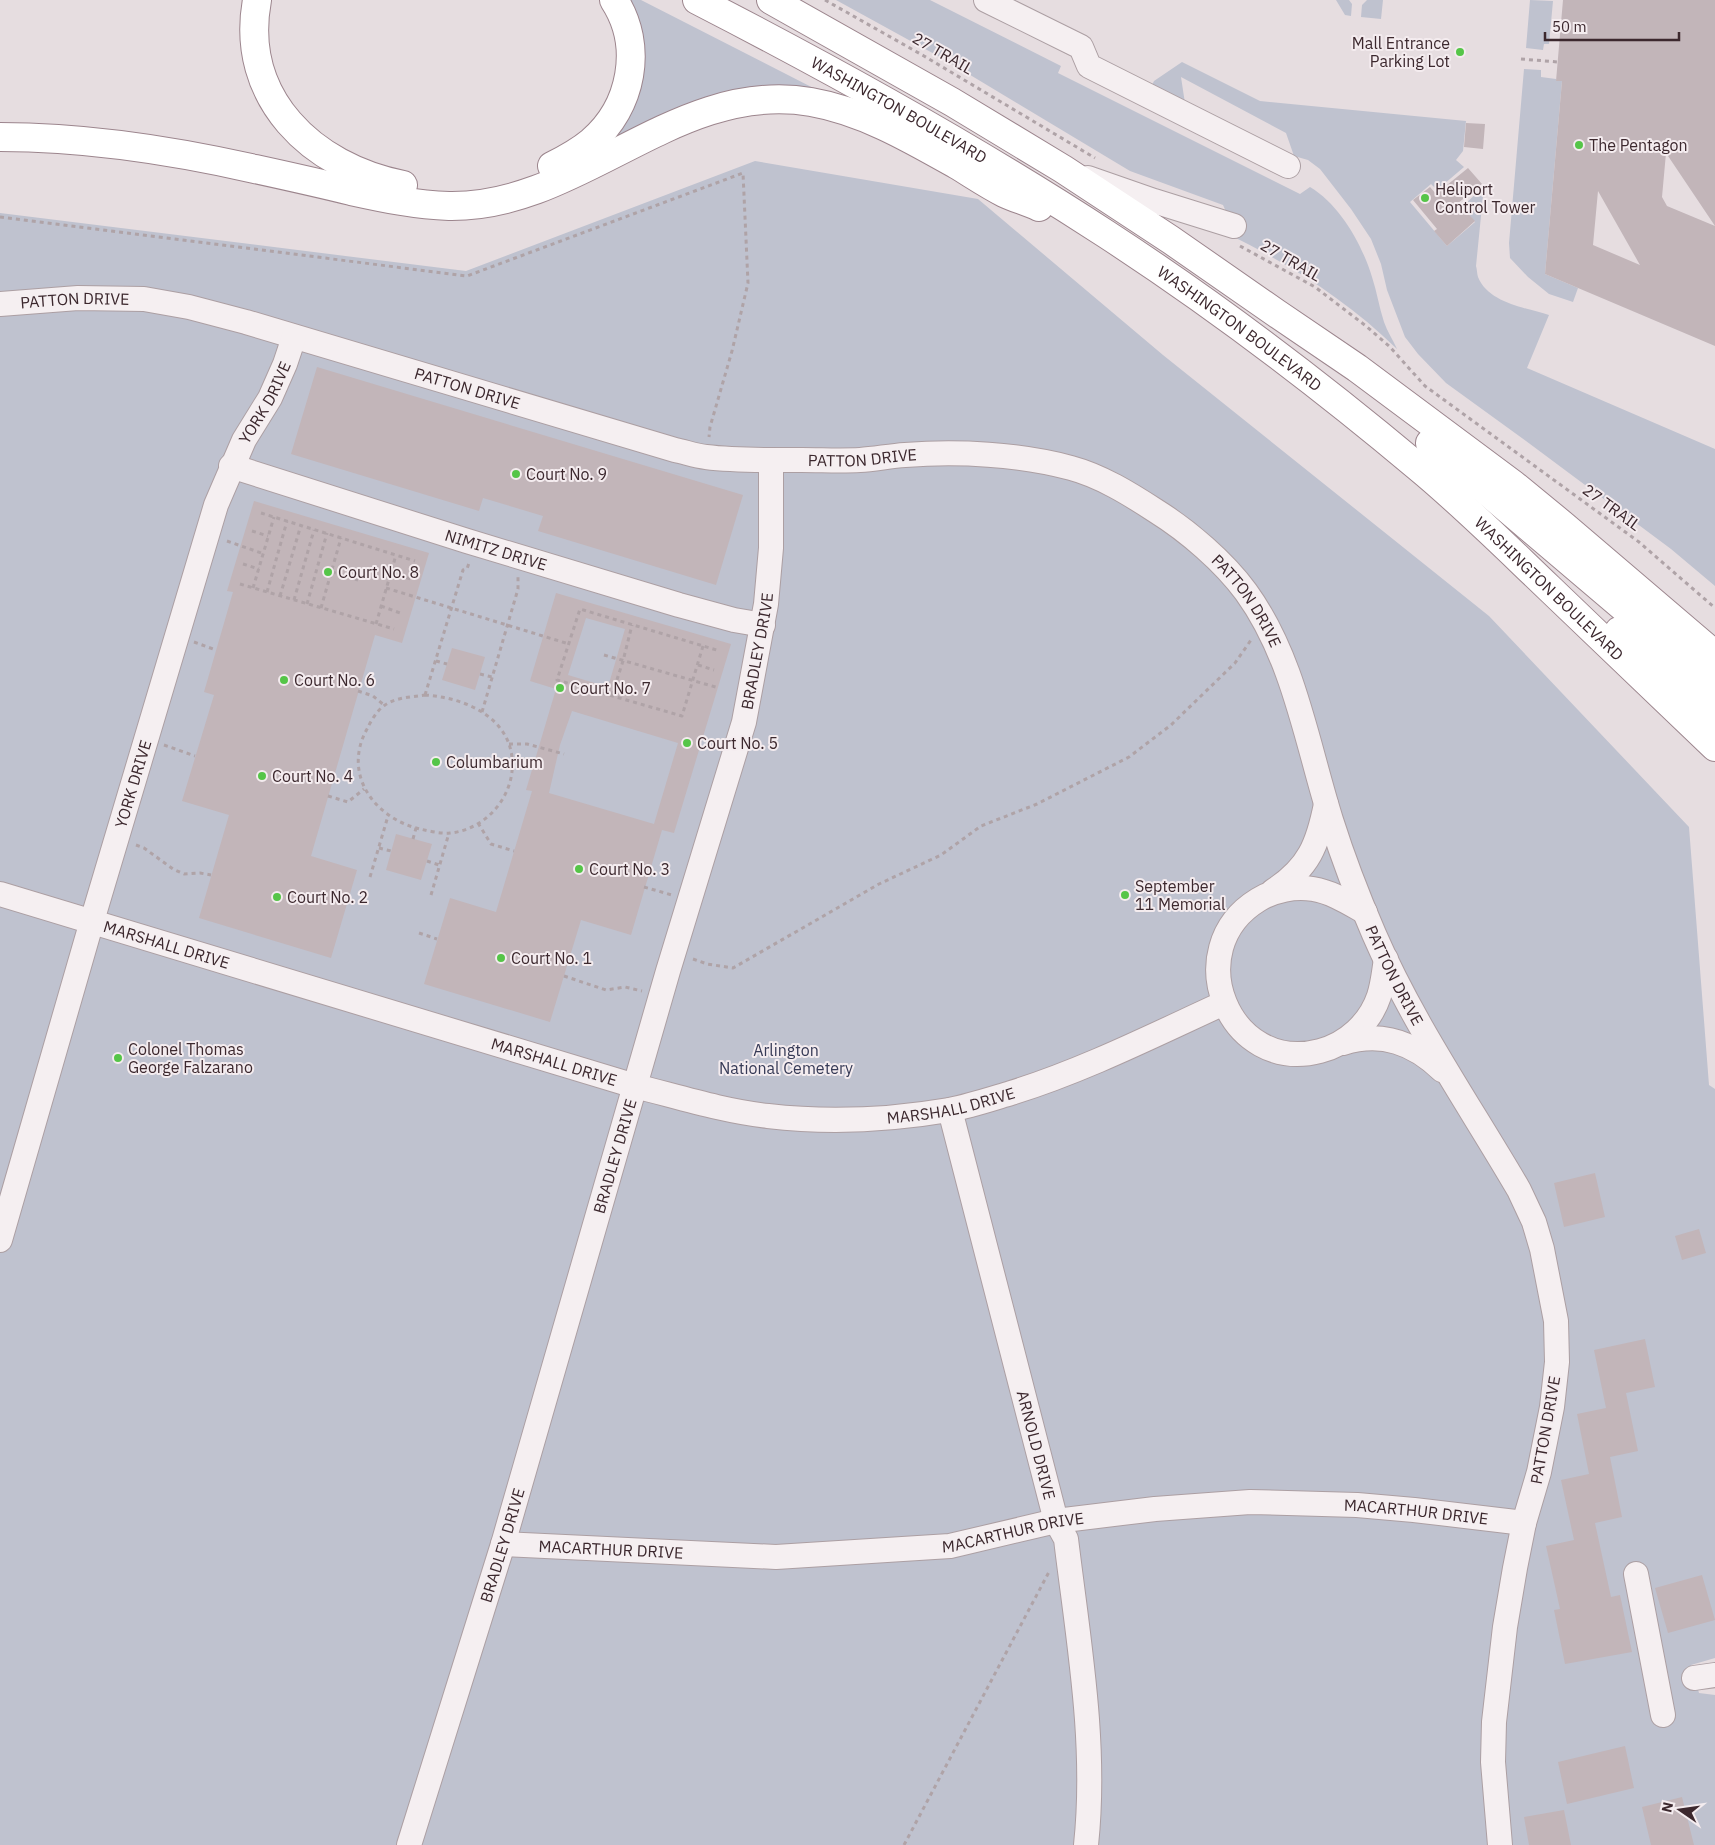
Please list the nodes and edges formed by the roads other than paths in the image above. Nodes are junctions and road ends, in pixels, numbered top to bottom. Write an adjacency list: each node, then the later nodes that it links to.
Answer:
1 (242, 0): 10 (highway)
2 (257, 0): 3 (highway)
3 (614, 0)
4 (697, 0): 11 (highway, WASHINGTON BOULEVARD)
5 (771, 0): 9 (highway, WASHINGTON BOULEVARD)
6 (986, 0): 8 (lane)
7 (0, 137): 10 (highway)
8 (1288, 166)
9 (1062, 169): 12 (lane); 14 (highway, WASHINGTON BOULEVARD)
10 (386, 198): 11 (highway)
11 (1108, 235): 18 (highway, WASHINGTON BOULEVARD)
12 (1236, 235)
13 (0, 304): 15 (lane, PATTON DRIVE)
14 (1276, 313): 20 (highway, WASHINGTON BOULEVARD); 21 (highway)
15 (294, 337): 16 (lane, PATTON DRIVE); 17 (lane, YORK DRIVE)
16 (771, 460): 19 (lane, BRADLEY DRIVE); 24 (lane, PATTON DRIVE)
17 (232, 466): 19 (lane, NIMITZ DRIVE); 28 (lane, YORK DRIVE)
18 (1470, 512): 22 (highway); 23 (highway, WASHINGTON BOULEVARD)
19 (763, 624): 33 (lane, BRADLEY DRIVE)
20 (1715, 655)
21 (1715, 685)
22 (1715, 714)
23 (1715, 747)
24 (1326, 802): 26 (lane); 27 (lane, PATTON DRIVE)
25 (0, 894): 28 (lane, MARSHALL DRIVE)
26 (1264, 896): 27 (lane); 30 (lane)
27 (1365, 912): 29 (lane, PATTON DRIVE)
28 (92, 921): 33 (lane, MARSHALL DRIVE); 35 (lane, YORK DRIVE)
29 (1386, 959): 31 (lane); 32 (lane, PATTON DRIVE)
30 (1224, 1003): 31 (lane); 34 (lane, MARSHALL DRIVE)
31 (1339, 1044): 32 (lane)
32 (1456, 1083): 36 (lane, PATTON DRIVE)
33 (636, 1086): 34 (lane, MARSHALL DRIVE); 38 (lane, BRADLEY DRIVE)
34 (950, 1110): 37 (lane, ARNOLD DRIVE)
35 (0, 1240)
36 (1524, 1523): 37 (lane, MACARTHUR DRIVE); 43 (lane, PATTON DRIVE)
37 (1061, 1530): 38 (lane, MACARTHUR DRIVE); 42 (lane, ARNOLD DRIVE)
38 (503, 1544): 41 (lane, BRADLEY DRIVE)
39 (1636, 1574): 40 (lane)
40 (1663, 1715)
41 (409, 1845)
42 (1086, 1845)
43 (1500, 1845)

